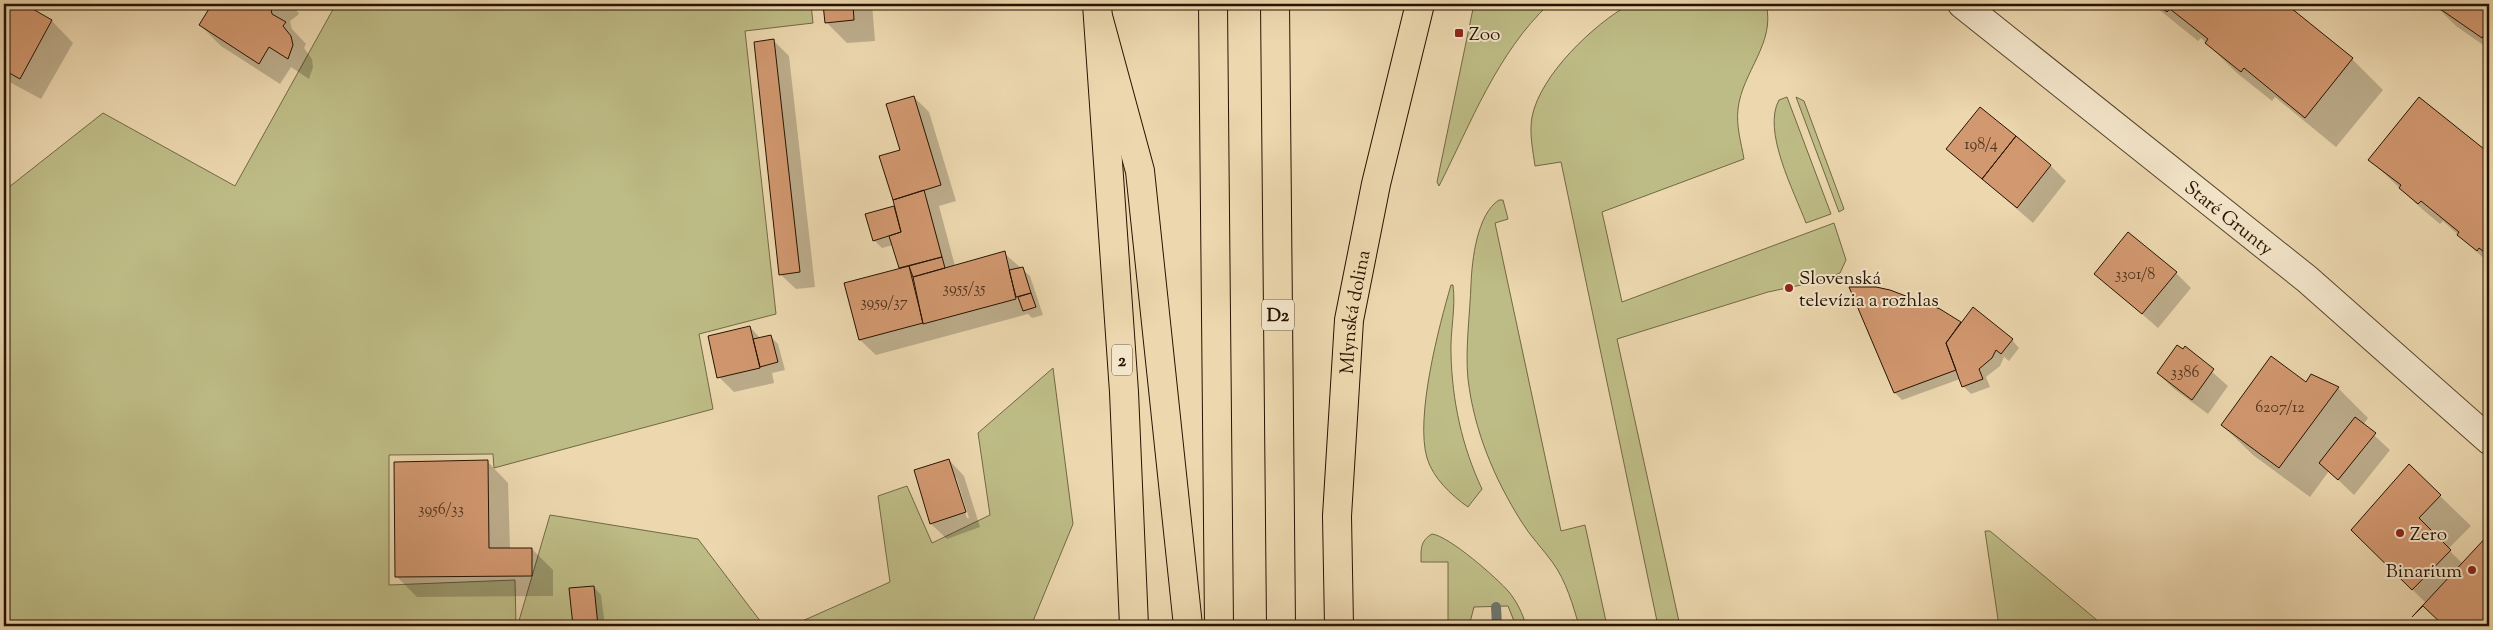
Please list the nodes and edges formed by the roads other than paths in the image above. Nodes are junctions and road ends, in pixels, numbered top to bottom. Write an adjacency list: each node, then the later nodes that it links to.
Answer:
1 (1213, 4): 9 (main road)
2 (1274, 4): 10 (main road, D2)
3 (1420, 4): 11 (main road, Mlynská dolina)
4 (1962, 4): 6 (street, Staré Grunty)
5 (1098, 12): 7 (main road, 2); 8 (main road)
6 (2489, 440)
7 (1134, 626)
8 (1188, 626)
9 (1219, 626)
10 (1281, 626)
11 (1338, 626)

